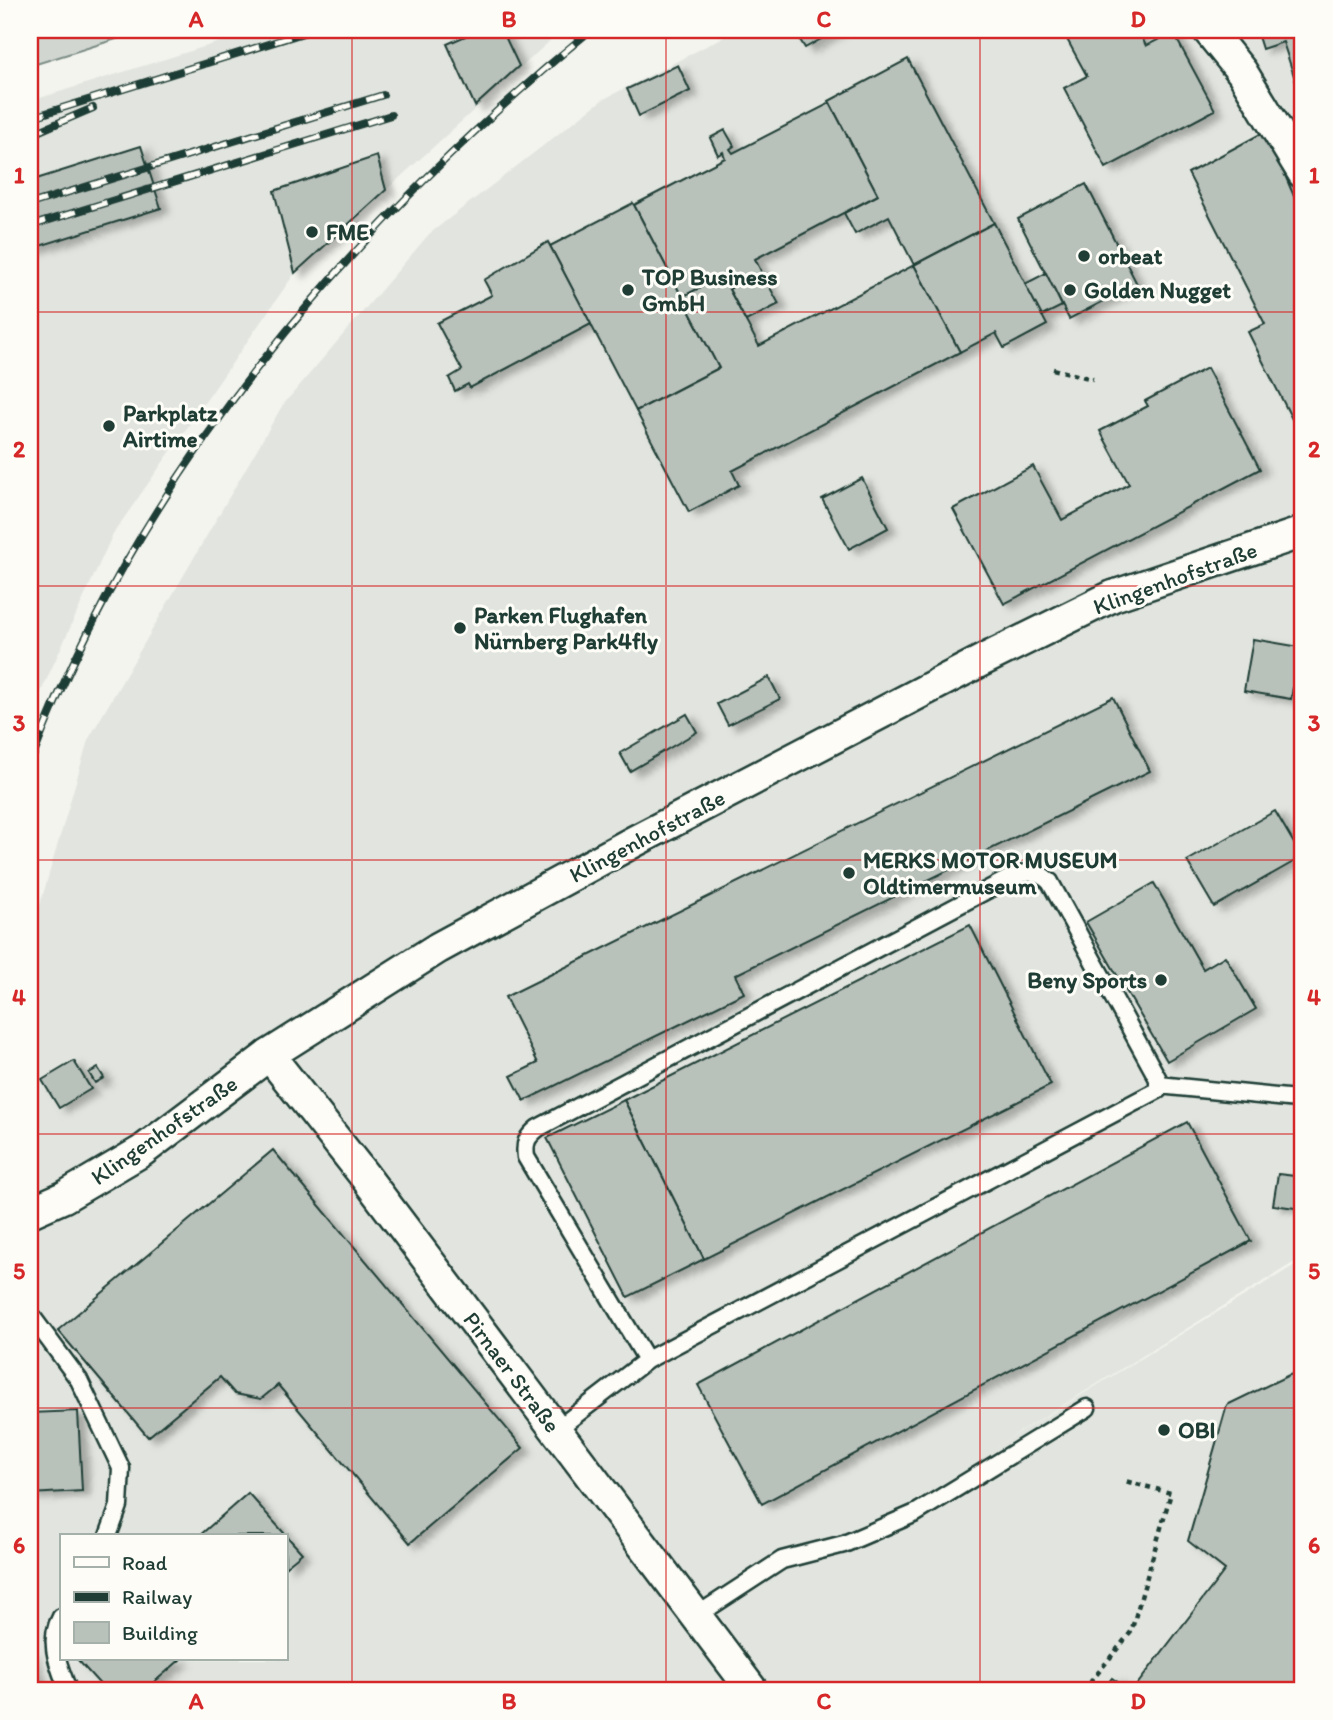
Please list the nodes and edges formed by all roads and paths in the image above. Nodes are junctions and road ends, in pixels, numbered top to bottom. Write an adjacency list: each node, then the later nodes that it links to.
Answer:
1 (1208, 30): 2 (street)
2 (1303, 173)
3 (1053, 369): 4 (path)
4 (1093, 379)
5 (1303, 532): 6 (street, Klingenhofstraße)
6 (269, 1055): 9 (street, Klingenhofstraße); 13 (street, Pirnaer Straße)
7 (1303, 1081): 8 (lane)
8 (1159, 1084): 11 (lane); 11 (lane)
9 (30, 1212)
10 (30, 1314): 15 (lane)
11 (647, 1360): 13 (lane)
12 (1087, 1409): 16 (lane)
13 (556, 1430): 16 (street, Pirnaer Straße)
14 (1125, 1481): 20 (path)
15 (109, 1534)
16 (696, 1616): 19 (street, Pirnaer Straße)
17 (60, 1619): 18 (lane)
18 (68, 1690)
19 (752, 1690)
20 (1084, 1690)

